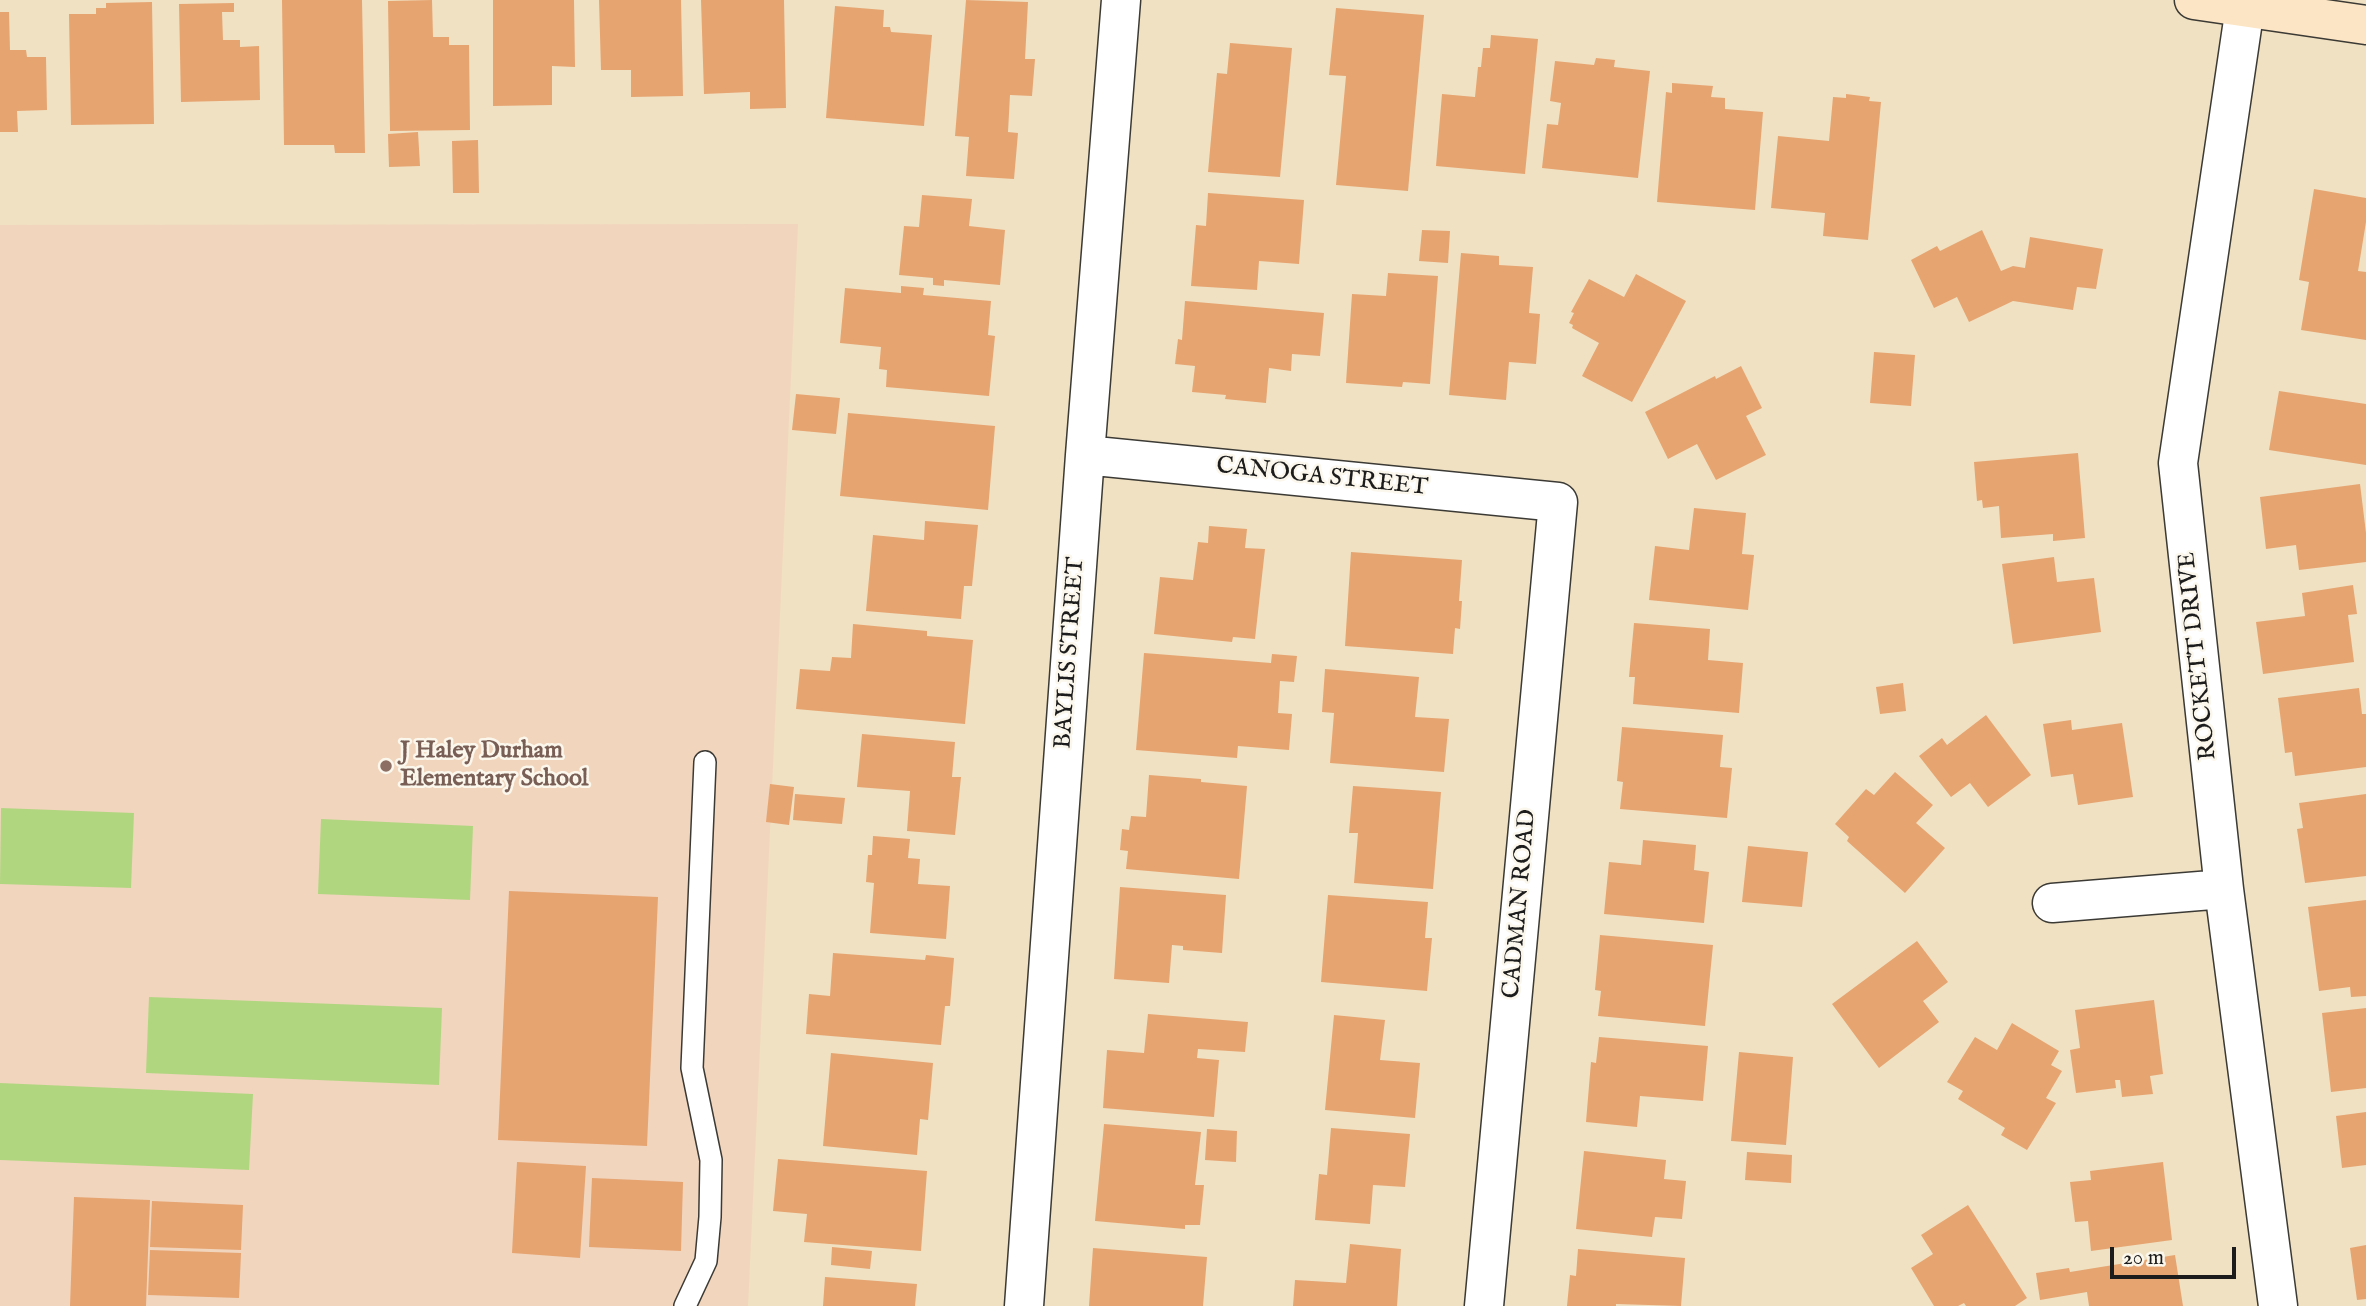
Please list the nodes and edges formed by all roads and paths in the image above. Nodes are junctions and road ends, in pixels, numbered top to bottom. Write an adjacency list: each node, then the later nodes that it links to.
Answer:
1 (1121, 0): 5 (street, BAYLIS STREET)
2 (2194, 0): 3 (main road)
3 (2245, 7): 4 (main road); 8 (street, ROCKETT DRIVE)
4 (2366, 25)
5 (1085, 455): 6 (street, CANOGA STREET); 11 (street, BAYLIS STREET)
6 (1558, 502): 12 (street, CADMAN ROAD)
7 (705, 762): 10 (lane)
8 (2224, 889): 9 (street); 13 (street, ROCKETT DRIVE)
9 (2052, 903)
10 (685, 1306)
11 (1024, 1306)
12 (1484, 1306)
13 (2278, 1306)

